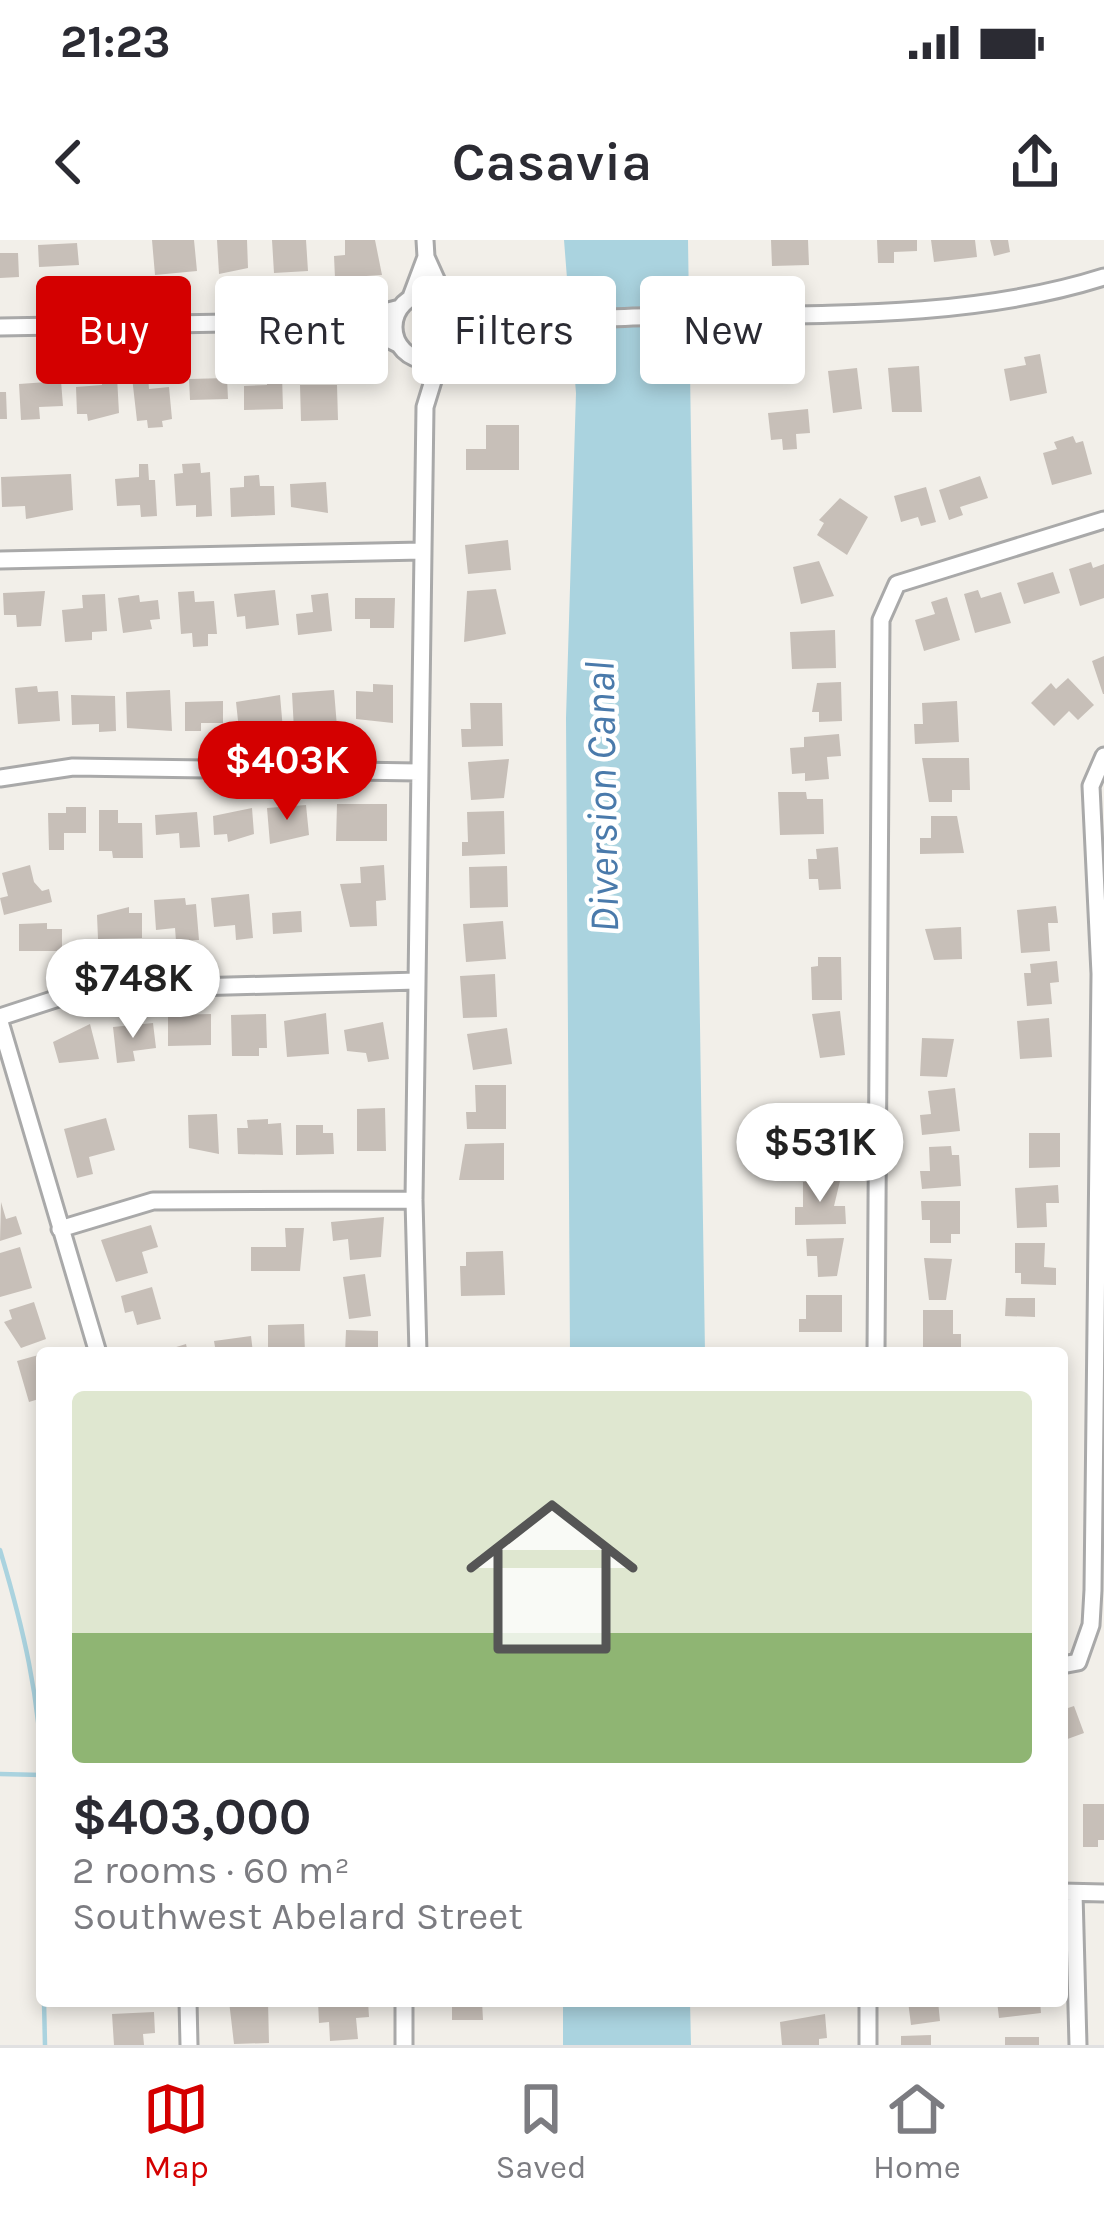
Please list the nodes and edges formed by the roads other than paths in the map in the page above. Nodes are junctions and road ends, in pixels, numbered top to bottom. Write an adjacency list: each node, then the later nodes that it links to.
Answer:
1 (426, 248): 2 (street); 5 (street)
2 (438, 276)
3 (1104, 277): 7 (street)
4 (412, 299): 5 (street)
5 (405, 302): 6 (street); 11 (street)
6 (388, 308)
7 (616, 317)
8 (215, 323): 9 (street)
9 (0, 327)
10 (388, 339): 11 (street)
11 (398, 344): 12 (street)
12 (412, 356)
13 (419, 384): 15 (street)
14 (432, 384): 15 (street)
15 (425, 407): 17 (street)
16 (1104, 520): 30 (street)
17 (422, 551): 18 (street); 20 (street)
18 (0, 560)
19 (1104, 756): 22 (street)
20 (418, 772): 21 (street); 23 (street)
21 (0, 778)
22 (1102, 973): 25 (street)
23 (417, 981): 24 (street); 26 (street)
24 (0, 1020): 27 (street)
25 (1102, 1190): 31 (street)
26 (414, 1200): 27 (street); 29 (street)
27 (60, 1229): 28 (street)
28 (96, 1347)
29 (418, 1347)
30 (876, 1347)
31 (1070, 1663)
32 (1068, 1892): 33 (street); 40 (street)
33 (1104, 1893)
34 (188, 2007): 37 (street)
35 (404, 2007): 38 (street)
36 (868, 2007): 39 (street)
37 (189, 2045)
38 (404, 2045)
39 (868, 2045)
40 (1078, 2045)

